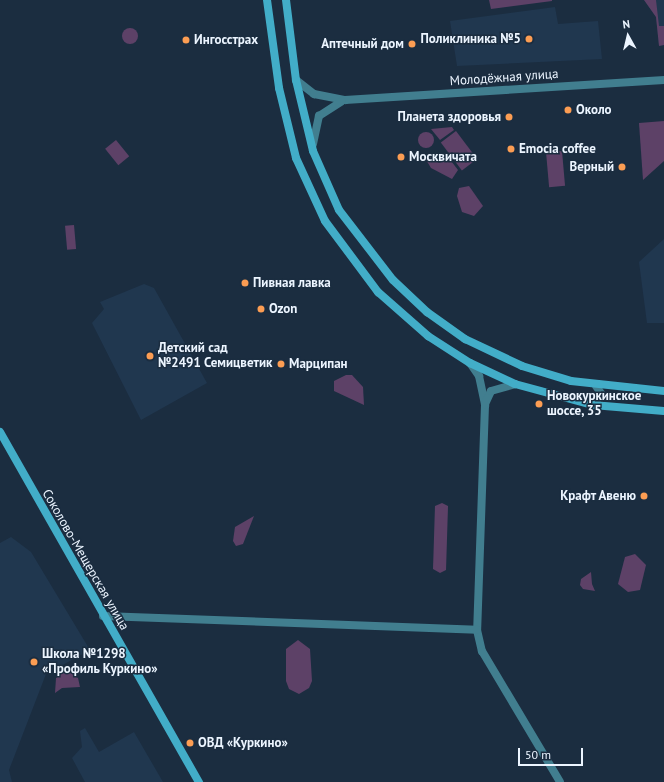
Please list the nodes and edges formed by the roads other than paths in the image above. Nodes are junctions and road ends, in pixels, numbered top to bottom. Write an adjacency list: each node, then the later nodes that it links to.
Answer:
1 (267, 0): 7 (main road)
2 (286, 0): 3 (main road)
3 (296, 80): 5 (street, Молодёжная улица); 6 (main road)
4 (664, 80): 5 (street, Молодёжная улица)
5 (345, 100): 6 (street, Молодёжная улица)
6 (313, 151): 9 (main road)
7 (470, 363): 8 (main road); 11 (street)
8 (515, 384): 11 (street); 12 (main road)
9 (596, 386): 10 (main road); 12 (street)
10 (664, 391)
11 (485, 405): 16 (street)
12 (593, 405): 13 (main road)
13 (664, 411)
14 (0, 432): 15 (main road, Соколово-Мещерская улица)
15 (103, 616): 16 (street); 17 (main road, Соколово-Мещерская улица)
16 (477, 630): 18 (street)
17 (199, 782)
18 (560, 782)

